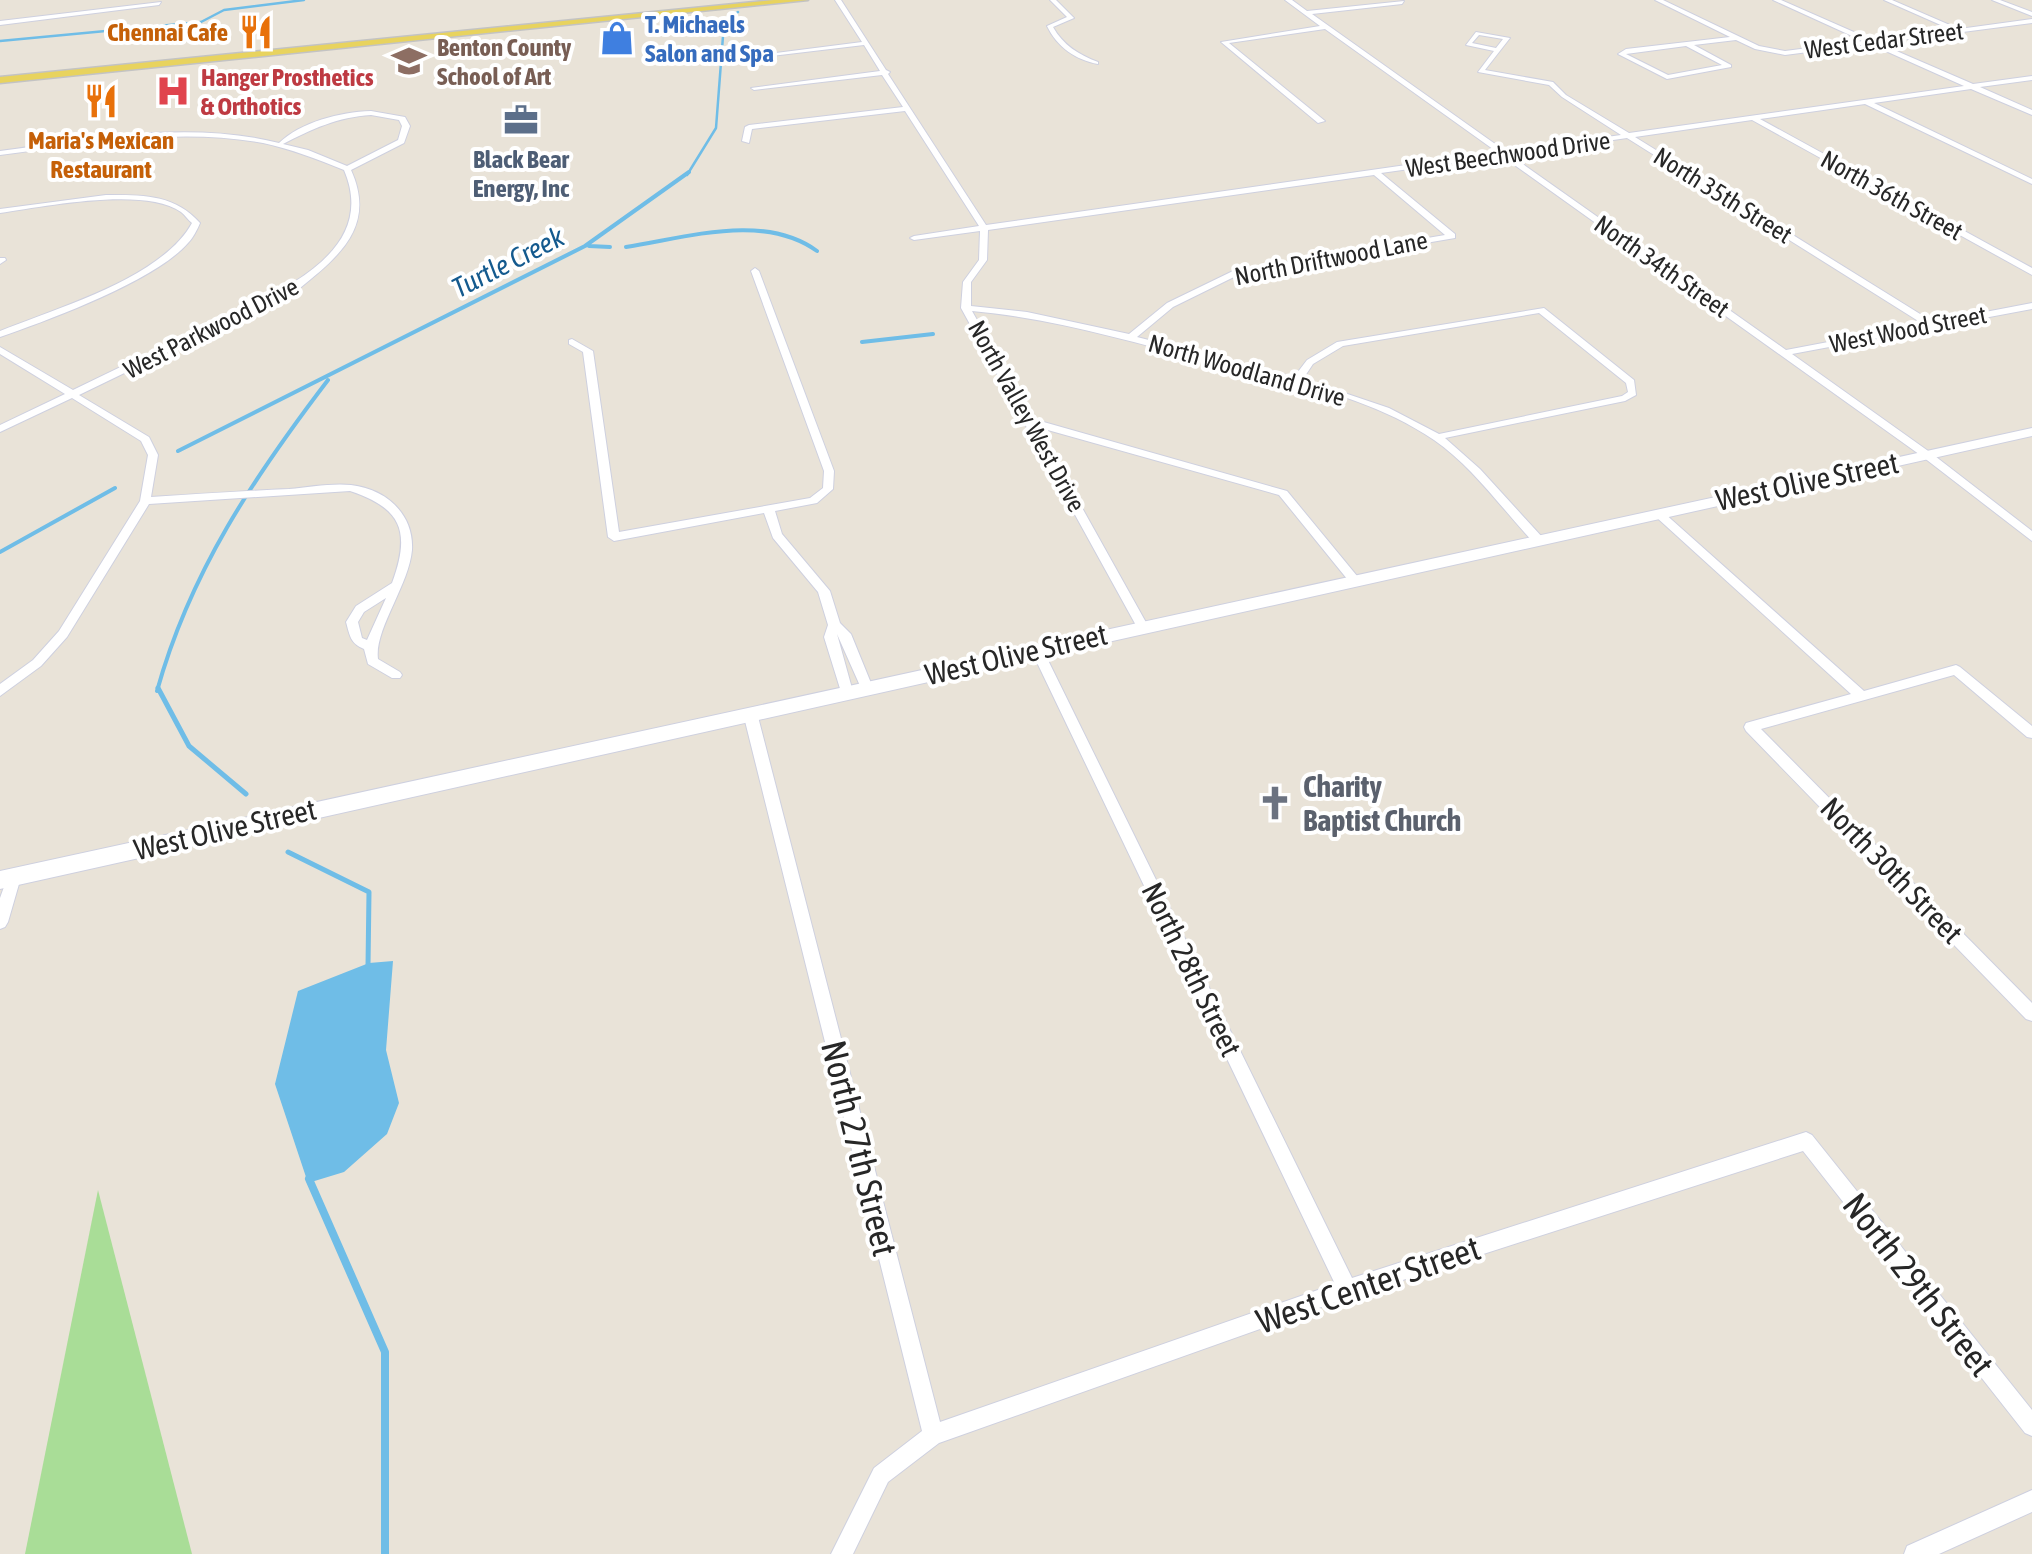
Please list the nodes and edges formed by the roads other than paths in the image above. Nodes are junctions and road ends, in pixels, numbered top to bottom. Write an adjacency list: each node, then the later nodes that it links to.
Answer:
1 (803, 0): 11 (main road)
2 (838, 0): 19 (street)
3 (1052, 0): 23 (street)
4 (1288, 0): 12 (street, North 34th Street)
5 (1658, 0): 17 (street, West Cedar Street)
6 (1776, 0): 18 (street)
7 (1887, 0): 16 (street)
8 (1995, 0): 13 (street)
9 (1402, 2): 12 (street)
10 (160, 3): 14 (street)
11 (727, 4): 26 (main road)
12 (1306, 13): 15 (street, North 34th Street)
13 (2032, 18): 16 (street, West Cedar Street)
14 (0, 23)
15 (1326, 28): 33 (street); 38 (street, North 34th Street)
16 (1960, 30): 18 (street, West Cedar Street)
17 (1738, 38): 18 (street, West Cedar Street); 20 (street)
18 (1872, 42): 27 (street)
19 (867, 43): 22 (street); 24 (street)
20 (1686, 44): 20 (street)
21 (1498, 50): 34 (street, North 35th Street)
22 (763, 55)
23 (1096, 63)
24 (886, 72): 28 (street); 30 (street)
25 (2032, 78): 27 (street, West Beechwood Drive)
26 (0, 80)
27 (1972, 86): 29 (street, West Beechwood Drive); 31 (street)
28 (754, 88)
29 (1867, 102): 32 (street, West Beechwood Drive); 41 (street)
30 (909, 108): 35 (street); 43 (street)
31 (2032, 113)
32 (1753, 118): 34 (street, West Beechwood Drive); 46 (street, North 36th Street)
33 (1321, 121)
34 (1629, 136): 38 (street, West Beechwood Drive); 49 (street, North 35th Street)
35 (746, 141)
36 (282, 142): 37 (street); 39 (street); 39 (street)
37 (0, 153)
38 (1505, 154): 40 (street, West Beechwood Drive); 54 (street, North 34th Street)
39 (346, 169): 56 (street, West Parkwood Drive)
40 (1376, 174): 43 (street, West Beechwood Drive); 51 (street, North Driftwood Lane)
41 (2032, 182)
42 (0, 211): 50 (street)
43 (984, 228): 44 (street, West Beechwood Drive); 48 (street, North Valley West Drive)
44 (914, 238)
45 (755, 271): 64 (street)
46 (2032, 272)
47 (2032, 306): 49 (street, West Wood Street)
48 (966, 308): 51 (street, North Woodland Drive); 57 (street, North Valley West Drive)
49 (1930, 325): 54 (street, West Wood Street)
50 (0, 334)
51 (1130, 337): 55 (street, North Woodland Drive)
52 (572, 342): 64 (street)
53 (0, 350): 56 (street)
54 (1784, 353): 61 (street, North 34th Street)
55 (1298, 380): 60 (street, North Woodland Drive); 60 (street)
56 (74, 396): 58 (street, West Parkwood Drive); 63 (street)
57 (1032, 422): 68 (street); 70 (street, North Valley West Drive)
58 (0, 429)
59 (2032, 432): 61 (main road, West Olive Street)
60 (1438, 437): 67 (street, North Woodland Drive)
61 (1927, 454): 65 (main road, West Olive Street); 66 (street, North 34th Street)
62 (276, 493): 63 (street); 69 (street)
63 (145, 501): 75 (street)
64 (768, 510): 74 (street)
65 (1659, 514): 67 (main road, West Olive Street); 76 (street)
66 (2029, 531)
67 (1539, 540): 68 (main road, West Olive Street)
68 (1356, 582): 70 (main road, West Olive Street)
69 (397, 584): 71 (street); 71 (street)
70 (1142, 626): 72 (main road, West Olive Street)
71 (370, 646): 73 (street)
72 (1037, 650): 74 (main road, West Olive Street); 83 (street, North 28th Street)
73 (396, 675)
74 (857, 690): 77 (main road, West Olive Street)
75 (0, 691)
76 (1860, 695): 78 (street); 81 (street, North 30th Street)
77 (750, 713): 79 (main road, West Olive Street); 85 (street, North 27th Street)
78 (2032, 734)
79 (7, 878): 80 (street)
80 (0, 922)
81 (2032, 1014)
82 (1806, 1141): 83 (street, West Center Street); 84 (street, North 29th Street)
83 (1347, 1288): 85 (street, West Center Street)
84 (2032, 1426)
85 (933, 1435): 87 (street)
86 (2032, 1501): 88 (street)
87 (842, 1554)
88 (1915, 1554)

